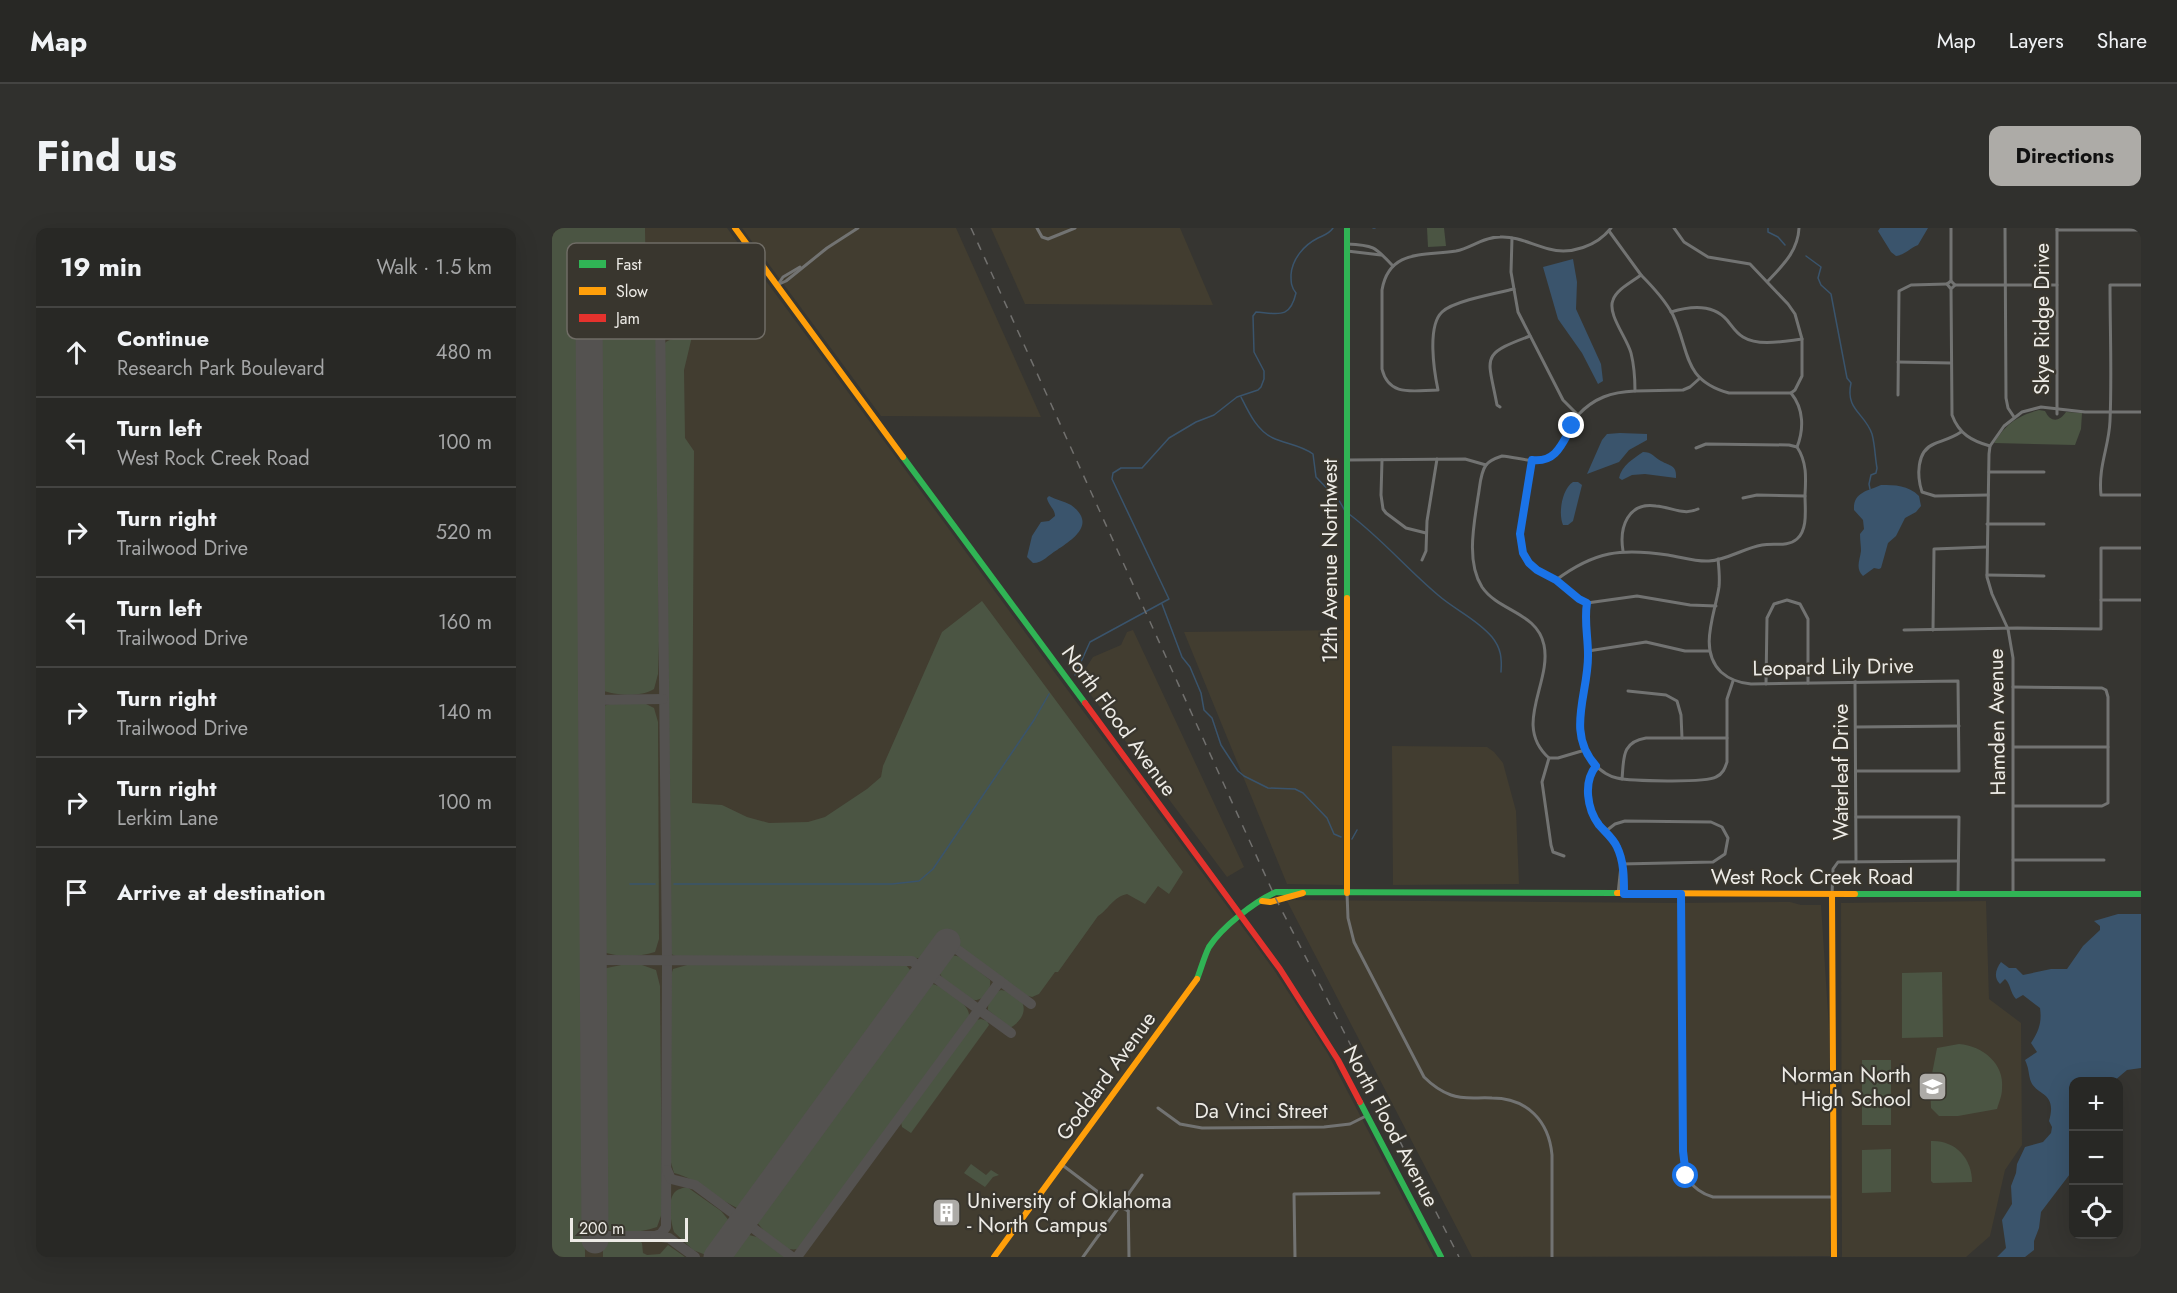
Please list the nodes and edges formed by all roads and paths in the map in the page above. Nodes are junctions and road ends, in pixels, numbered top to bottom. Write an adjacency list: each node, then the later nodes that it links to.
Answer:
1 (735, 228): 15 (main road, North Flood Avenue)
2 (858, 228): 24 (street)
3 (1037, 228): 4 (street)
4 (1075, 228)
5 (1347, 228): 16 (main road, 12th Avenue Northwest)
6 (1674, 228): 21 (street)
7 (1799, 228): 21 (street)
8 (1951, 228): 22 (street)
9 (2005, 228): 26 (street)
10 (2057, 229): 11 (street); 27 (street, Skye Ridge Drive)
11 (2120, 229): 13 (street)
12 (1610, 230): 14 (street); 20 (street)
13 (2141, 230)
14 (1512, 238): 18 (street); 29 (street)
15 (746, 243)
16 (1347, 248): 17 (street); 17 (street); 52 (main road, 12th Avenue Northwest)
17 (1383, 255): 18 (street)
18 (1393, 266): 29 (street)
19 (765, 269): 24 (main road, North Flood Avenue)
20 (1641, 275): 31 (street); 37 (street)
21 (1768, 281): 33 (street)
22 (1951, 281): 23 (street); 25 (street)
23 (1947, 284): 30 (street); 34 (street)
24 (777, 285): 116 (main road, North Flood Avenue)
25 (1955, 285): 26 (street); 30 (street)
26 (2006, 285): 27 (street); 46 (street)
27 (2057, 285): 41 (street, Skye Ridge Drive)
28 (2141, 285): 42 (street)
29 (1514, 289): 32 (street)
30 (1951, 289): 35 (street)
31 (1671, 312): 33 (street); 36 (street)
32 (1530, 336): 40 (street); 45 (street)
33 (1802, 339): 38 (street)
34 (1898, 362): 35 (street); 39 (street)
35 (1951, 363): 47 (street)
36 (1699, 379): 37 (street); 38 (street)
37 (1635, 391): 45 (street)
38 (1791, 393): 49 (street)
39 (1898, 395)
40 (1500, 407)
41 (2057, 408): 42 (street); 44 (street, Skye Ridge Drive); 46 (street)
42 (2110, 412): 43 (street); 59 (street)
43 (2141, 412)
44 (2057, 414)
45 (1578, 415): 54 (street)
46 (2014, 417): 48 (street)
47 (1960, 432): 48 (street); 58 (street)
48 (1990, 446): 56 (street, Hamden Avenue)
49 (1797, 447): 50 (street); 60 (street)
50 (1696, 448)
51 (1437, 459): 53 (street); 55 (street); 65 (street)
52 (1346, 460): 53 (street); 109 (main road, 12th Avenue Northwest)
53 (1382, 460): 65 (street)
54 (1532, 460): 55 (street); 73 (street)
55 (1486, 465): 96 (street)
56 (1989, 472): 57 (street); 58 (street, Hamden Avenue)
57 (2044, 472)
58 (1988, 495): 63 (street, Hamden Avenue)
59 (2141, 495)
60 (1805, 496): 61 (street); 70 (street)
61 (1743, 498)
62 (1698, 508): 68 (street)
63 (1987, 524): 64 (street); 66 (street, Hamden Avenue)
64 (2044, 524)
65 (1426, 533): 69 (street)
66 (1986, 547): 71 (street, Hamden Avenue); 80 (street)
67 (2141, 548): 74 (street)
68 (1623, 551): 70 (street); 73 (street)
69 (1422, 560)
70 (1718, 560): 77 (street)
71 (1987, 575): 72 (street); 78 (street, Hamden Avenue)
72 (2044, 576)
73 (1556, 580): 76 (street)
74 (2101, 600): 75 (street); 78 (street)
75 (2141, 600)
76 (1587, 603): 77 (street); 81 (street)
77 (1716, 606): 82 (street)
78 (2008, 628): 80 (street); 87 (street, Hamden Avenue)
79 (1904, 630): 80 (street)
80 (1934, 630)
81 (1588, 651): 82 (street); 95 (street)
82 (1709, 651): 83 (street, Leopard Lily Drive)
83 (1733, 681): 85 (street, Leopard Lily Drive); 92 (street)
84 (1855, 681): 86 (street, Leopard Lily Drive); 89 (street, Leopard Lily Drive); 90 (street, Waterleaf Drive)
85 (1766, 684): 86 (street, Leopard Lily Drive); 86 (street)
86 (1808, 684)
87 (2013, 687): 93 (street, Hamden Avenue); 94 (street)
88 (1628, 692): 91 (street)
89 (1959, 726): 90 (street); 98 (street)
90 (1856, 727): 98 (street, Waterleaf Drive)
91 (1682, 738): 92 (street); 99 (street)
92 (1727, 738): 99 (street)
93 (2014, 747): 94 (street); 100 (street, Hamden Avenue)
94 (2109, 747): 100 (street)
95 (1585, 750): 96 (street); 97 (street)
96 (1549, 758): 103 (street)
97 (1596, 766): 99 (street); 102 (street)
98 (1856, 771): 101 (street, Waterleaf Drive)
99 (1622, 779)
100 (2014, 806): 104 (street, Hamden Avenue)
101 (1856, 817): 106 (street); 107 (street, Waterleaf Drive)
102 (1606, 832): 108 (street); 108 (street)
103 (1564, 856)
104 (2013, 860): 105 (street); 114 (street, Hamden Avenue)
105 (2104, 860)
106 (1959, 861): 107 (street); 113 (street)
107 (1856, 862): 112 (street)
108 (1621, 864): 110 (street)
109 (1347, 893): 110 (main road, West Rock Creek Road); 116 (main road, West Rock Creek Road); 131 (street)
110 (1621, 894): 111 (main road, West Rock Creek Road)
111 (1681, 894): 112 (main road, West Rock Creek Road); 123 (street)
112 (1832, 894): 113 (main road, West Rock Creek Road); 123 (main road)
113 (1958, 894): 114 (main road, West Rock Creek Road)
114 (2013, 894): 115 (main road, West Rock Creek Road)
115 (2141, 894)
116 (1241, 916): 118 (main road, North Flood Avenue); 119 (main road, Goddard Avenue)
117 (1158, 1108): 118 (street, Da Vinci Street)
118 (1367, 1115): 130 (main road, North Flood Avenue)
119 (1061, 1164): 124 (street); 126 (main road, Goddard Avenue)
120 (1142, 1175): 121 (street)
121 (1128, 1193): 124 (street); 125 (street)
122 (1379, 1193): 129 (street)
123 (1833, 1197): 132 (main road)
124 (1119, 1206): 125 (street); 127 (street)
125 (1128, 1211): 128 (street)
126 (994, 1257)
127 (1083, 1257)
128 (1129, 1257)
129 (1295, 1257)
130 (1441, 1257)
131 (1552, 1257)
132 (1834, 1257)

